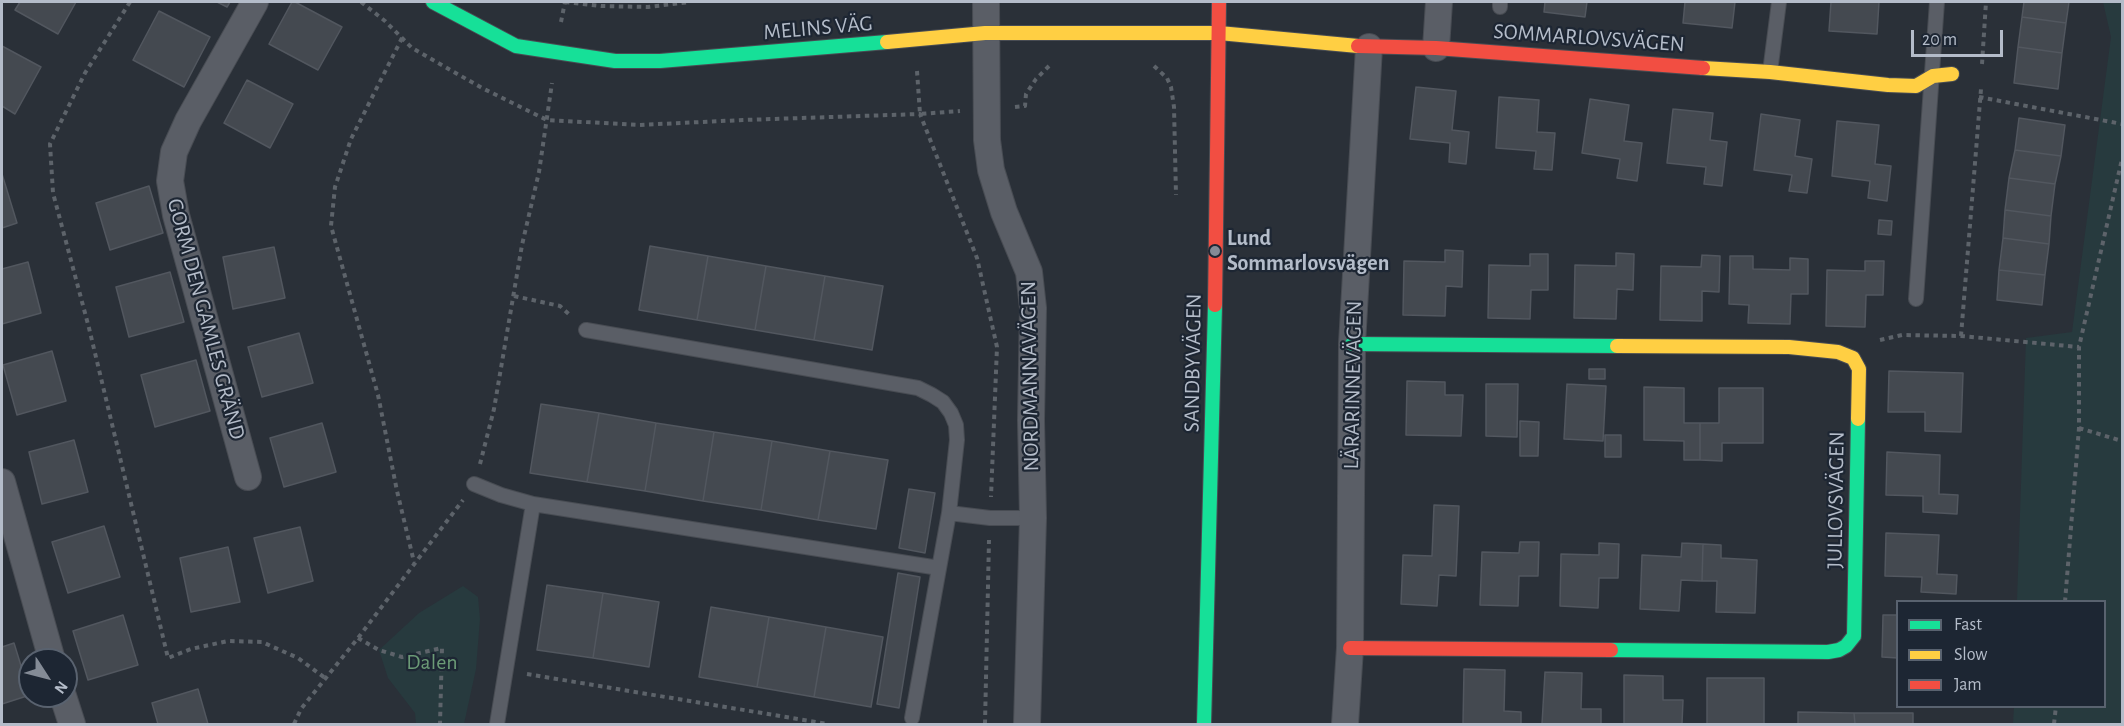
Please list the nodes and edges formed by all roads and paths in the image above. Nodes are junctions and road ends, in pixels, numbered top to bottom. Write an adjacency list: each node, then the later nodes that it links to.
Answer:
1 (130, 2): 57 (path)
2 (255, 2): 43 (street, GORM DEN GAMLES GRÄND)
3 (361, 2): 15 (path)
4 (433, 2): 19 (street, MELINS VÄG)
5 (564, 2): 6 (path)
6 (690, 2)
7 (986, 2): 13 (street, NORDMANNAVÄGEN)
8 (1219, 2): 14 (street, SANDBYVÄGEN)
9 (1439, 2): 18 (street)
10 (1779, 2): 22 (lane)
11 (1937, 2): 25 (lane)
12 (1986, 2): 24 (path)
13 (986, 33): 14 (street, MELINS VÄG); 16 (street, MELINS VÄG); 28 (street, NORDMANNAVÄGEN)
14 (1219, 33): 17 (street, SOMMARLOVSVÄGEN); 68 (street, SANDBYVÄGEN)
15 (402, 38): 30 (path); 50 (path)
16 (914, 40): 19 (street, MELINS VÄG); 29 (path)
17 (1369, 47): 18 (street, SOMMARLOVSVÄGEN); 38 (street, LÄRARINNEVÄGEN)
18 (1436, 48): 22 (street, SOMMARLOVSVÄGEN)
19 (555, 52): 30 (path)
20 (1146, 62): 33 (path)
21 (1055, 64): 28 (path)
22 (1770, 72): 25 (street, SOMMARLOVSVÄGEN)
23 (1952, 74): 25 (street, SOMMARLOVSVÄGEN); 27 (path)
24 (1982, 75)
25 (1933, 76): 35 (lane)
26 (1981, 87): 27 (path)
27 (1981, 99): 31 (path); 37 (path)
28 (987, 108): 29 (path); 49 (street, NORDMANNAVÄGEN)
29 (920, 114): 30 (path); 48 (path)
30 (547, 120): 34 (path)
31 (2122, 124)
32 (2122, 159): 39 (path)
33 (1176, 195)
34 (514, 296): 36 (path); 45 (path)
35 (1916, 299)
36 (586, 330): 47 (lane)
37 (1961, 336): 39 (path); 40 (path)
38 (1352, 344): 40 (street); 55 (street, LÄRARINNEVÄGEN)
39 (2079, 347): 41 (path)
40 (1853, 358): 55 (street, JULLOVSVÄGEN)
41 (2079, 428): 42 (path); 52 (path)
42 (2122, 441)
43 (248, 477)
44 (2, 482): 54 (street)
45 (474, 484): 46 (lane); 50 (path)
46 (533, 504): 51 (lane); 56 (lane)
47 (949, 513): 48 (lane); 51 (lane)
48 (990, 518): 49 (lane); 66 (path)
49 (1034, 518): 67 (street, NORDMANNAVÄGEN)
50 (415, 563): 53 (path)
51 (939, 568): 60 (lane)
52 (2065, 600)
53 (358, 638): 57 (path); 63 (path)
54 (49, 648)
55 (1350, 648): 69 (street, LÄRARINNEVÄGEN)
56 (505, 671): 64 (lane); 65 (path)
57 (325, 678): 62 (path)
58 (67, 708): 61 (street)
59 (2056, 708): 70 (path)
60 (912, 718)
61 (72, 724)
62 (294, 724)
63 (440, 724)
64 (497, 724)
65 (828, 724)
66 (986, 724)
67 (1027, 724)
68 (1204, 724)
69 (1345, 724)
70 (2054, 724)

